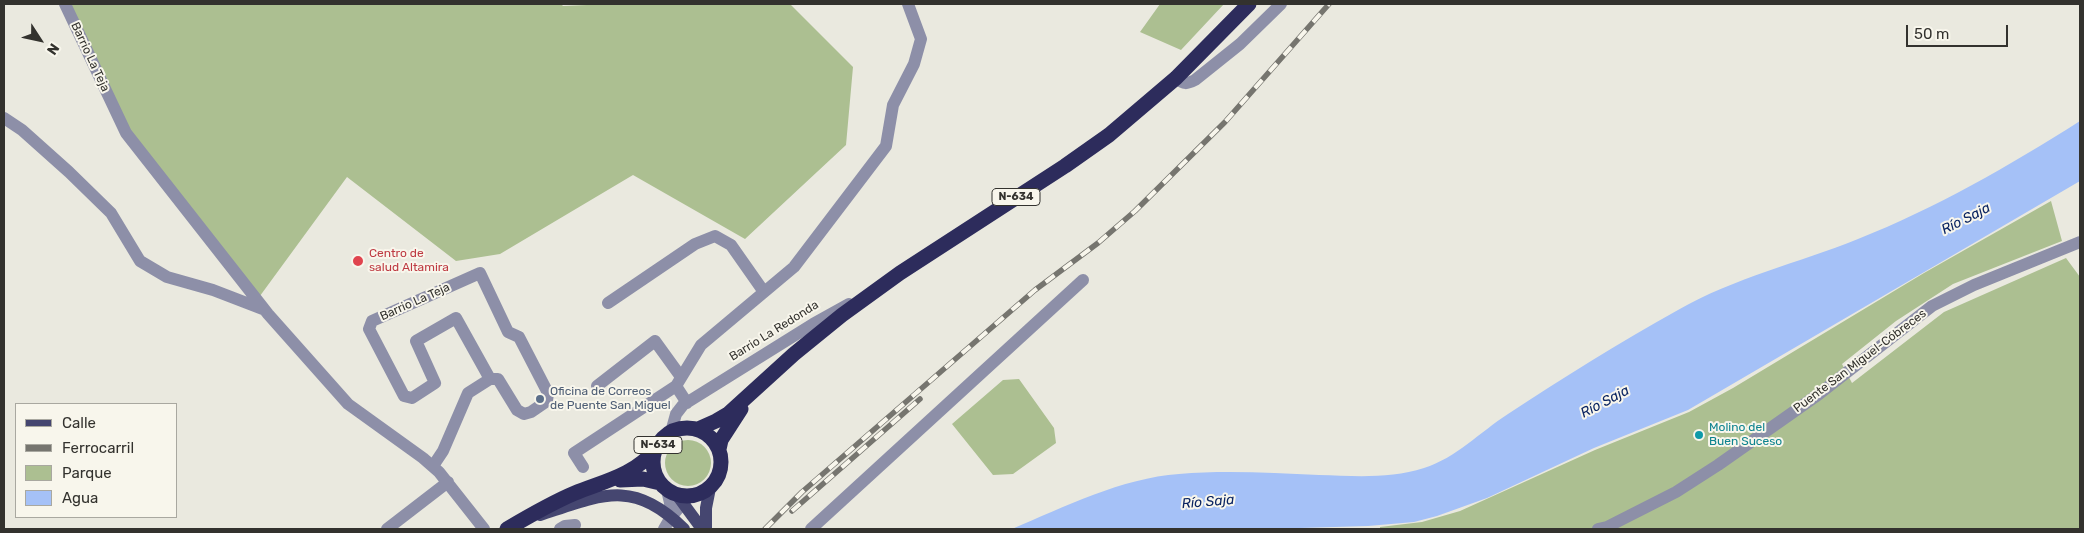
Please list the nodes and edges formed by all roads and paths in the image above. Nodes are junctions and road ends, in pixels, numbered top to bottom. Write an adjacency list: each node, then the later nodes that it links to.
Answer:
1 (65, 4): 12 (street, Barrio La Teja)
2 (908, 4): 10 (street)
3 (1249, 4): 5 (highway, N-634)
4 (1281, 4): 5 (street)
5 (1176, 78): 9 (highway, N-634)
6 (4, 118): 12 (street)
7 (2080, 242): 39 (street, Puente San Miguel-Cóbreces)
8 (1083, 280): 38 (street)
9 (878, 289): 13 (highway, N-634); 17 (street, Barrio La Redonda)
10 (764, 292): 11 (street); 15 (street)
11 (608, 303)
12 (265, 310): 22 (street, Barrio La Teja)
13 (771, 376): 18 (highway, N-634); 20 (highway, N-634)
14 (490, 379): 14 (street, Barrio La Teja); 22 (street)
15 (678, 381): 16 (street); 17 (street); 23 (street)
16 (597, 386)
17 (687, 403): 19 (street)
18 (698, 429): 19 (highway, N-634); 20 (highway, N-634)
19 (671, 432): 21 (highway, N-634)
20 (719, 449): 26 (highway, N-634)
21 (656, 450): 25 (highway, N-634); 27 (highway, N-634)
22 (433, 466): 24 (street, Barrio La Teja)
23 (583, 467)
24 (448, 482): 31 (street); 32 (street, Barrio La Teja)
25 (606, 482): 27 (highway, N-634); 30 (highway, N-634)
26 (710, 488): 27 (highway, N-634); 37 (main road)
27 (675, 493): 28 (street); 28 (street); 36 (main road)
28 (671, 517): 30 (main road, N-634); 34 (street); 35 (main road, N-634)
29 (575, 525): 33 (street)
30 (511, 527)
31 (387, 529)
32 (484, 529)
33 (560, 529)
34 (664, 529)
35 (684, 529)
36 (702, 529)
37 (706, 529)
38 (811, 529)
39 (1598, 529)

